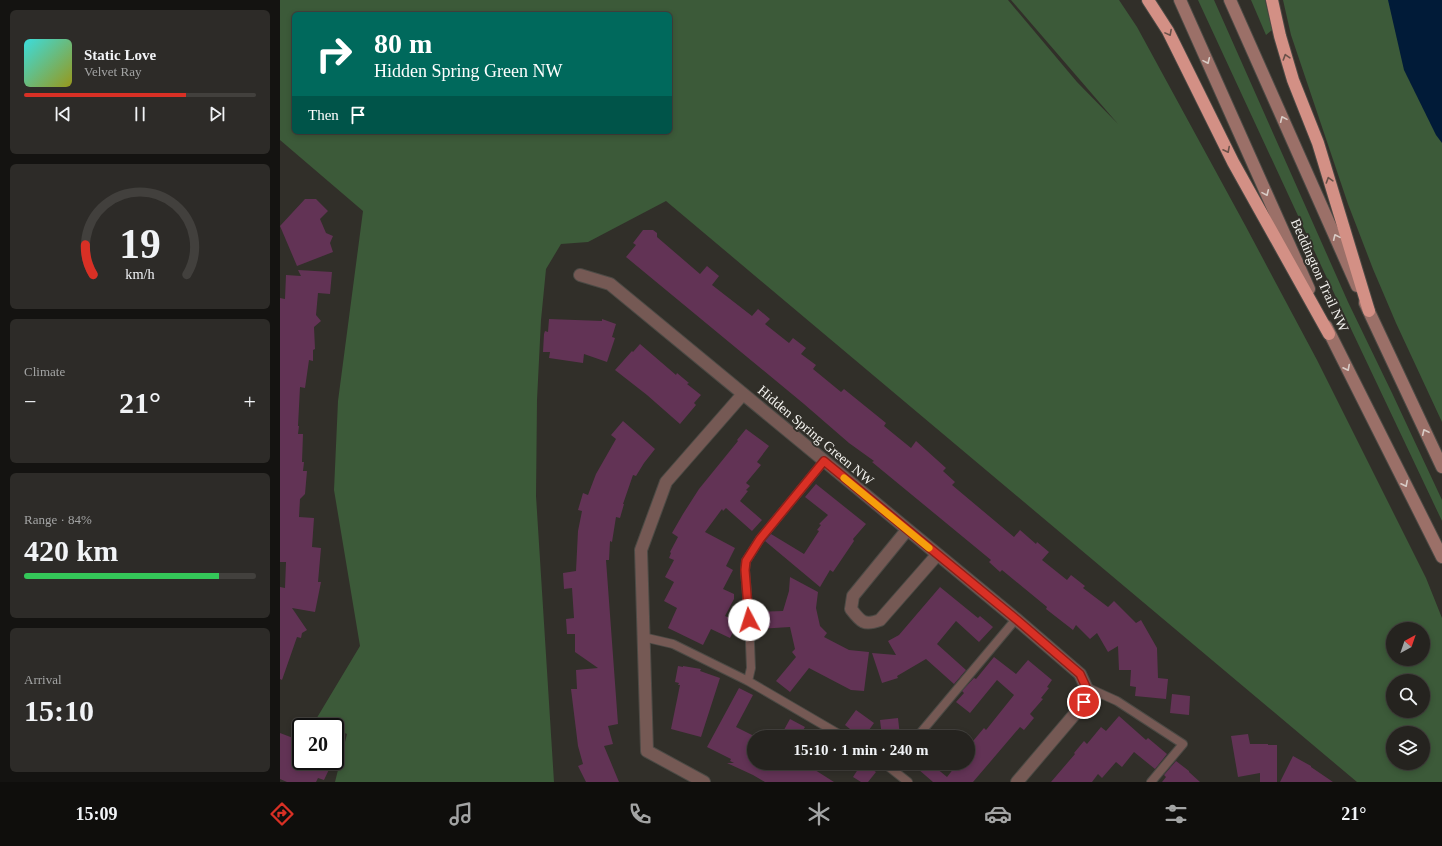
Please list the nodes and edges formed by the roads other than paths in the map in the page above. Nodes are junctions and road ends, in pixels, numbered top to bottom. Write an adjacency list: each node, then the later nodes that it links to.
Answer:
1 (1148, 0): 7 (highway, one-way to 7)
2 (1180, 0): 7 (main road, Beddington Trail NW, one-way to 7)
3 (1230, 0): 6 (main road, one-way to 3)
4 (1272, 0): 6 (highway, one-way to 4)
5 (580, 275): 8 (street)
6 (1368, 311): 10 (main road, one-way to 6)
7 (1329, 334): 13 (main road, Beddington Trail NW, one-way to 13)
8 (743, 394): 9 (street, Hidden Spring Green NW); 15 (street, Hidden Spring Green NW)
9 (824, 461): 11 (street, Hidden Spring Green NW); 16 (lane)
10 (1442, 467)
11 (907, 530): 12 (street, Hidden Spring Green NW); 12 (street)
12 (937, 555): 14 (street, Hidden Spring Green NW)
13 (1442, 557)
14 (1016, 619): 17 (street, Hidden Spring Green NW); 19 (lane)
15 (643, 637): 16 (lane); 21 (street, Hidden Spring Green NW)
16 (748, 681): 18 (lane)
17 (1086, 687): 23 (street); 24 (lane)
18 (832, 730)
19 (922, 730)
20 (896, 770): 22 (lane)
21 (704, 782)
22 (908, 782)
23 (1017, 782)
24 (1151, 782)

